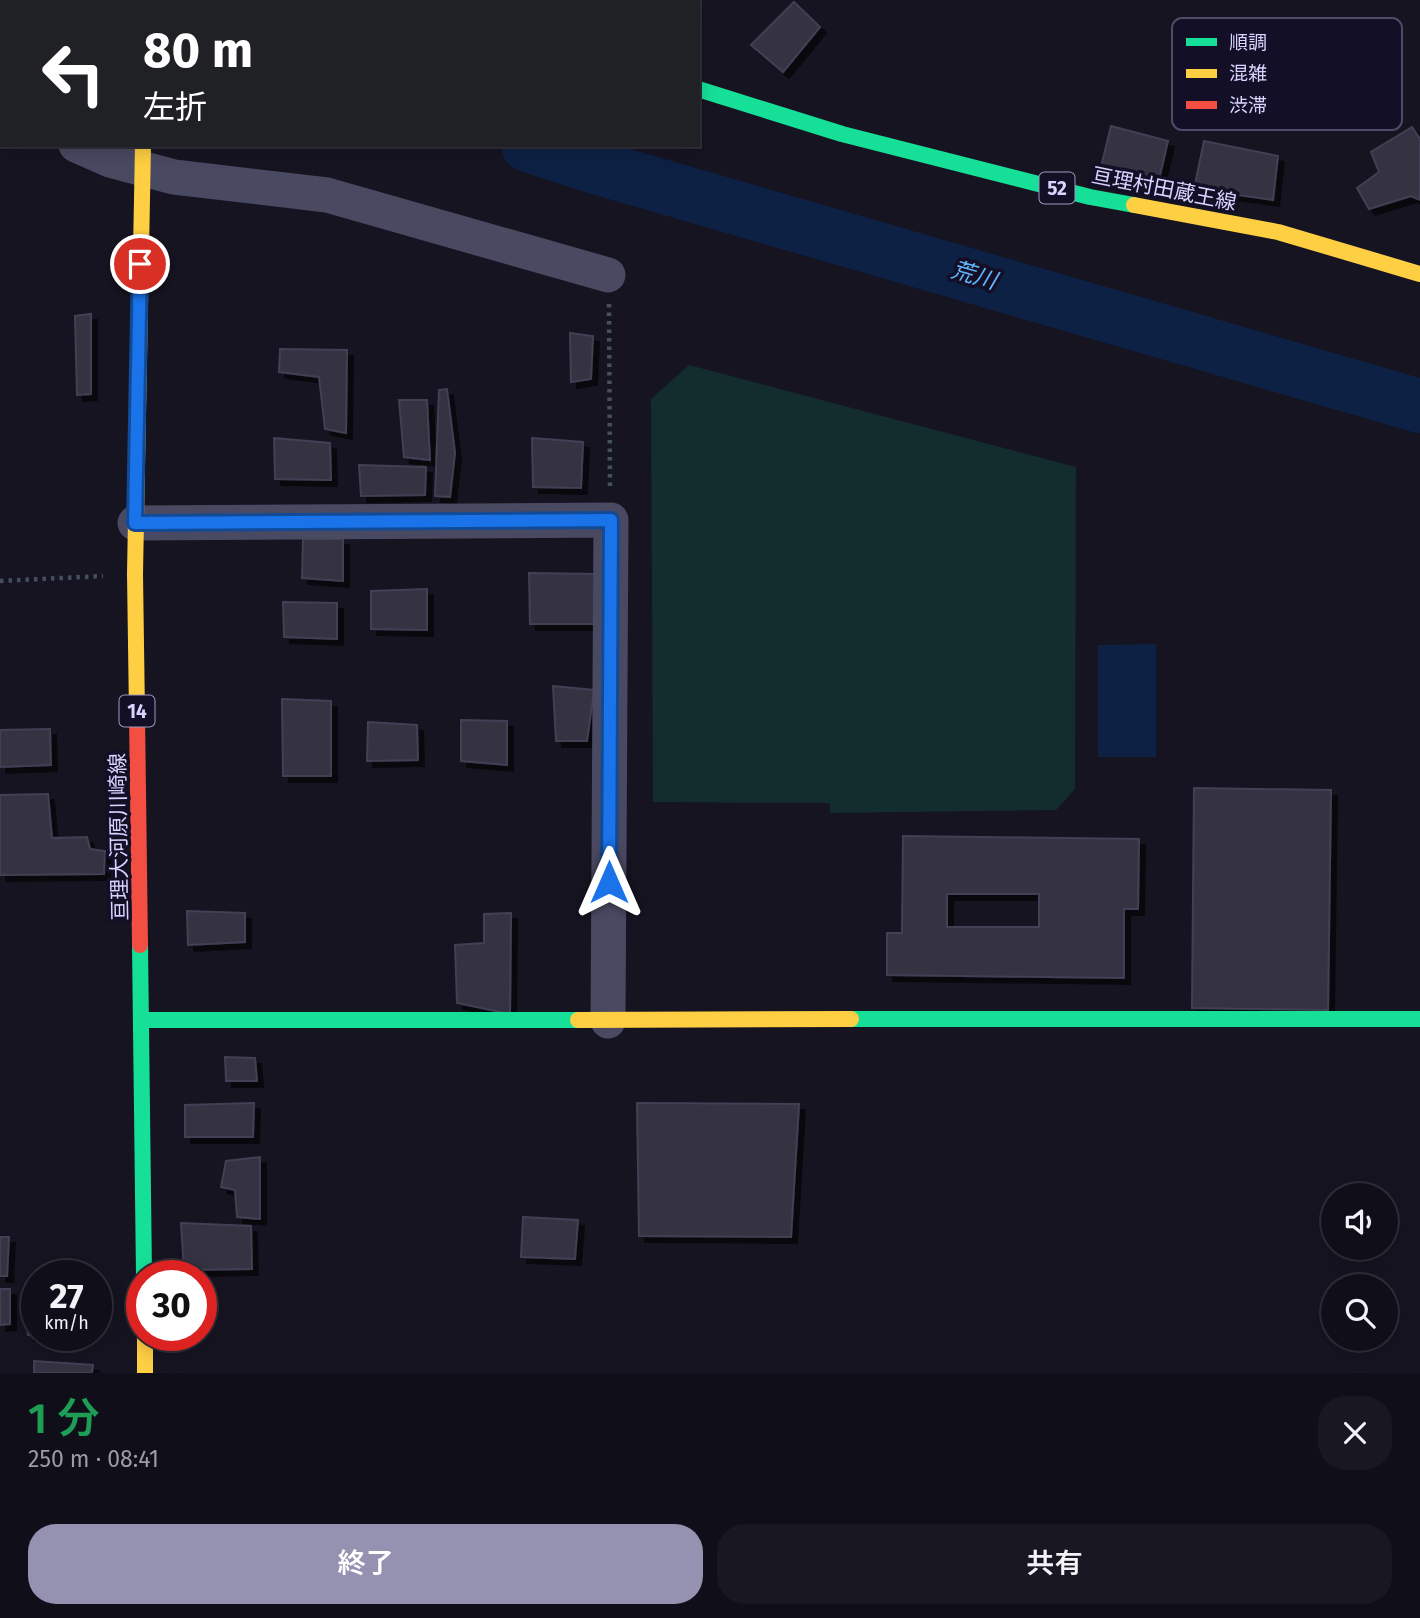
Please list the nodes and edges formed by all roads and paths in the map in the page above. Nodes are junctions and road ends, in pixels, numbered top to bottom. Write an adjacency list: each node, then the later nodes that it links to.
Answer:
1 (700, 90): 4 (main road, 亘理村田蔵王線 / 52)
2 (81, 147): 3 (street)
3 (142, 153): 5 (street); 7 (main road, 亘理大河原川崎線 / 14)
4 (1420, 274)
5 (608, 275): 6 (path)
6 (611, 520): 7 (street); 12 (street)
7 (135, 523): 8 (main road, 亘理大河原川崎線 / 14)
8 (135, 574): 9 (path); 11 (main road, 亘理大河原川崎線 / 14)
9 (0, 581)
10 (1420, 1019): 12 (main road)
11 (142, 1020): 12 (main road); 13 (main road, 亘理大河原川崎線 / 14)
12 (608, 1021)
13 (144, 1260)
14 (145, 1351): 15 (main road)
15 (145, 1373)

